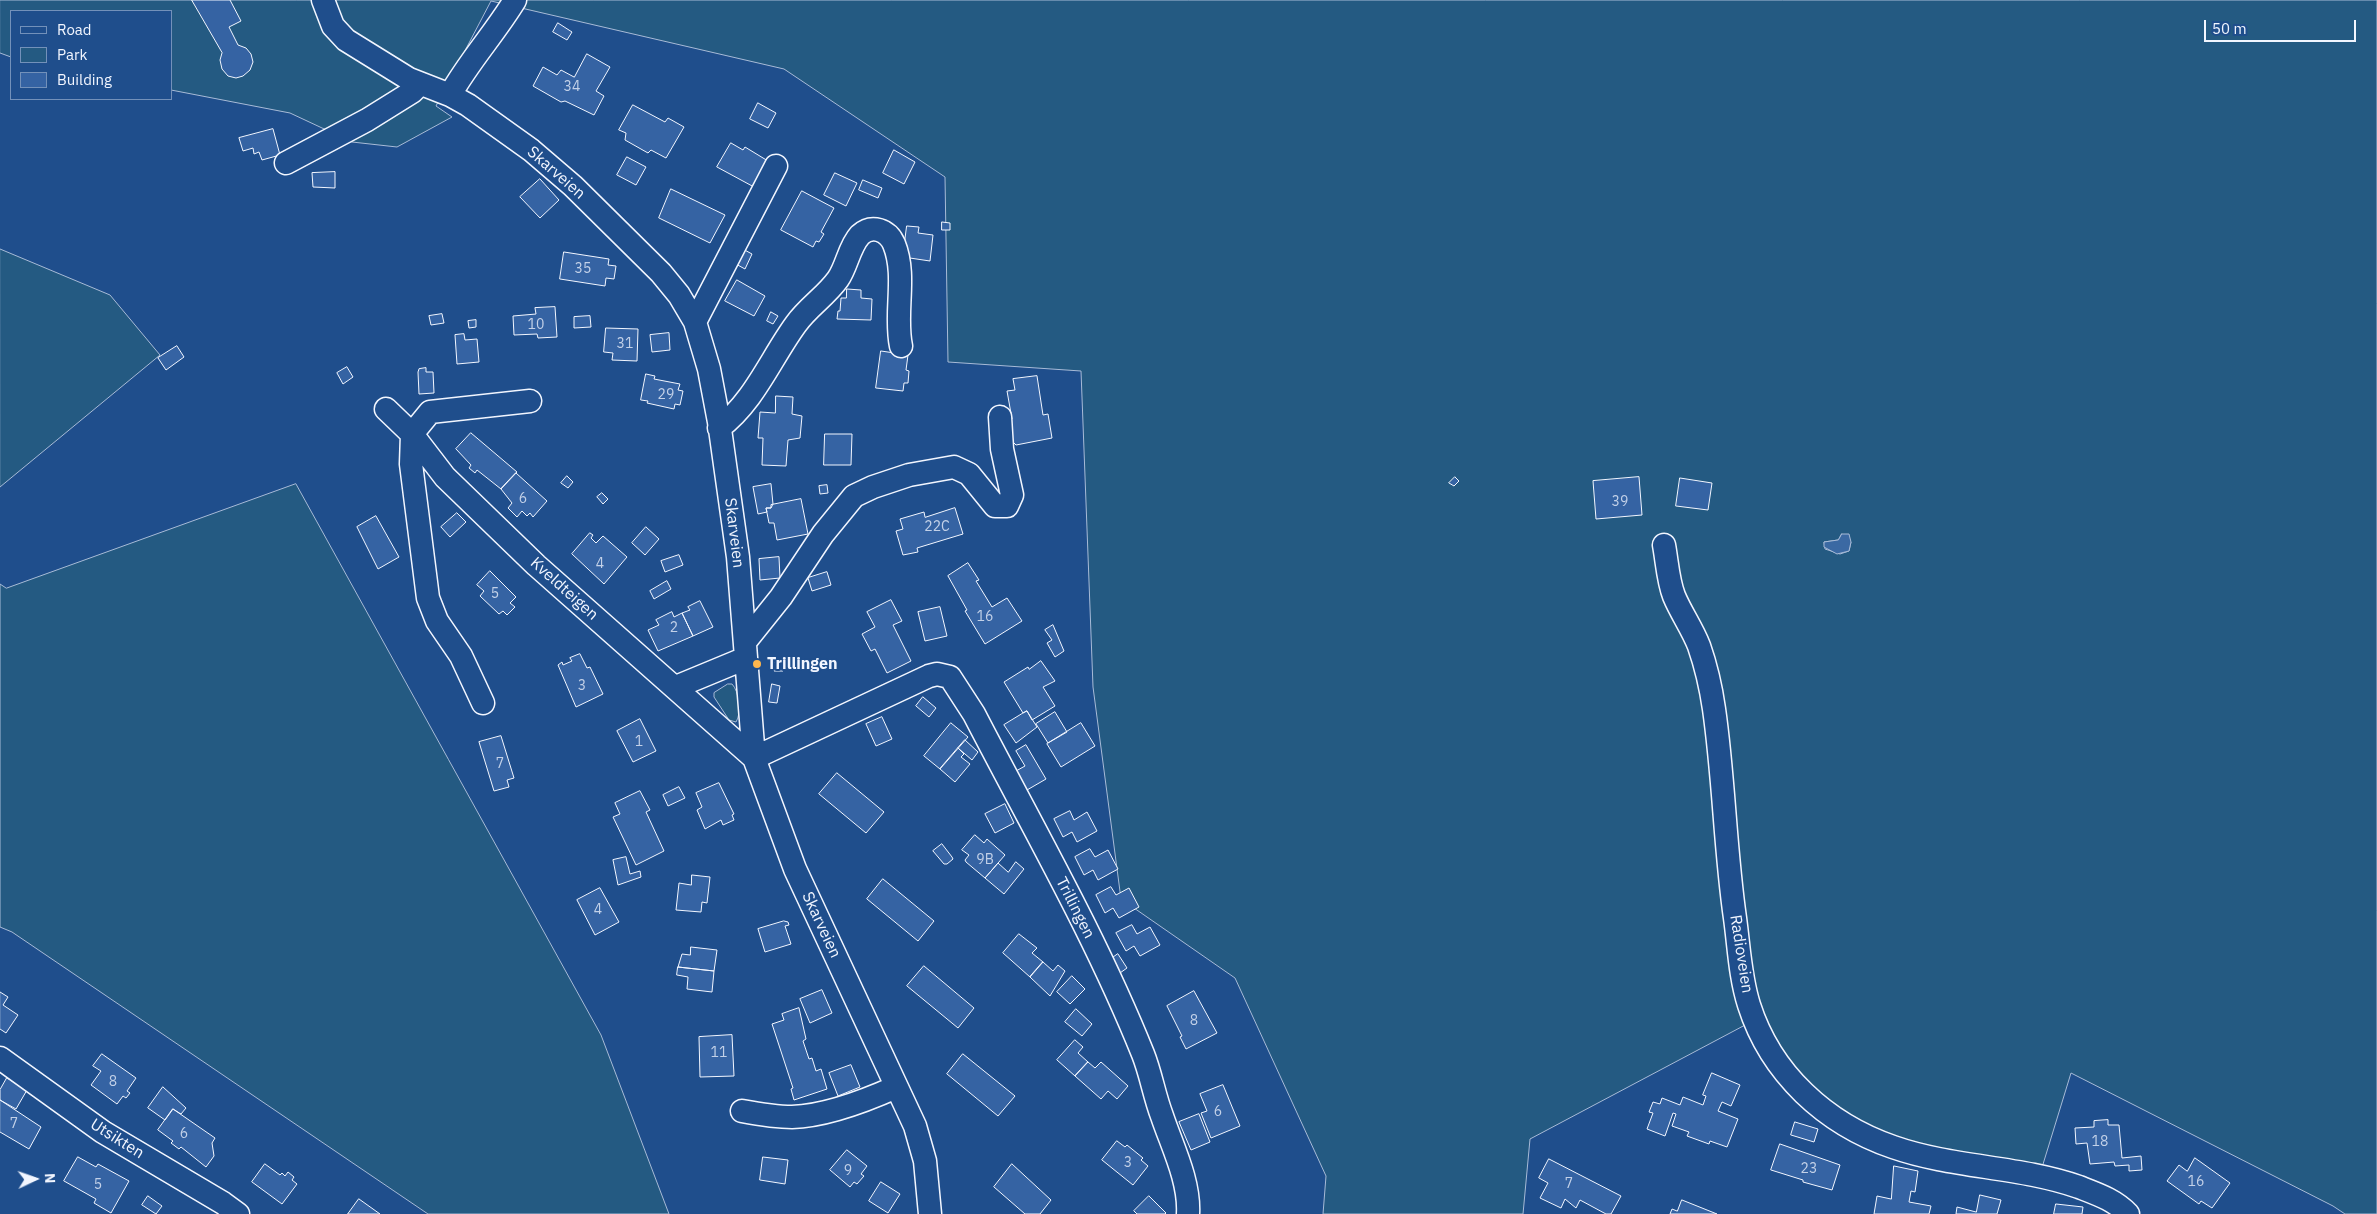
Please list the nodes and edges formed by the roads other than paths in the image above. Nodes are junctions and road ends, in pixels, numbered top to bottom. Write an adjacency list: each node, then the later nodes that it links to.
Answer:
1 (322, 0): 3 (street, Skarveien)
2 (515, 0): 4 (street)
3 (420, 84): 4 (street, Skarveien); 5 (street)
4 (450, 95): 7 (street, Skarveien)
5 (286, 163)
6 (776, 166): 7 (street)
7 (695, 322): 12 (street, Skarveien)
8 (900, 346): 12 (street)
9 (530, 401): 13 (street)
10 (386, 409): 13 (street, Kveldteigen)
11 (1000, 417): 15 (street)
12 (719, 428): 15 (street, Skarveien)
13 (412, 434): 16 (street, Kveldteigen); 17 (street)
14 (1664, 546): 25 (street, Radioveien)
15 (745, 650): 16 (street); 18 (street, Skarveien)
16 (676, 687): 18 (street, Kveldteigen)
17 (483, 704)
18 (754, 758): 20 (street, Skarveien); 24 (street, Trillingen)
19 (0, 1058): 22 (street, Utsikten)
20 (896, 1087): 21 (street); 23 (street, Skarveien)
21 (742, 1111)
22 (238, 1214)
23 (930, 1214)
24 (1188, 1214)
25 (2128, 1214)

